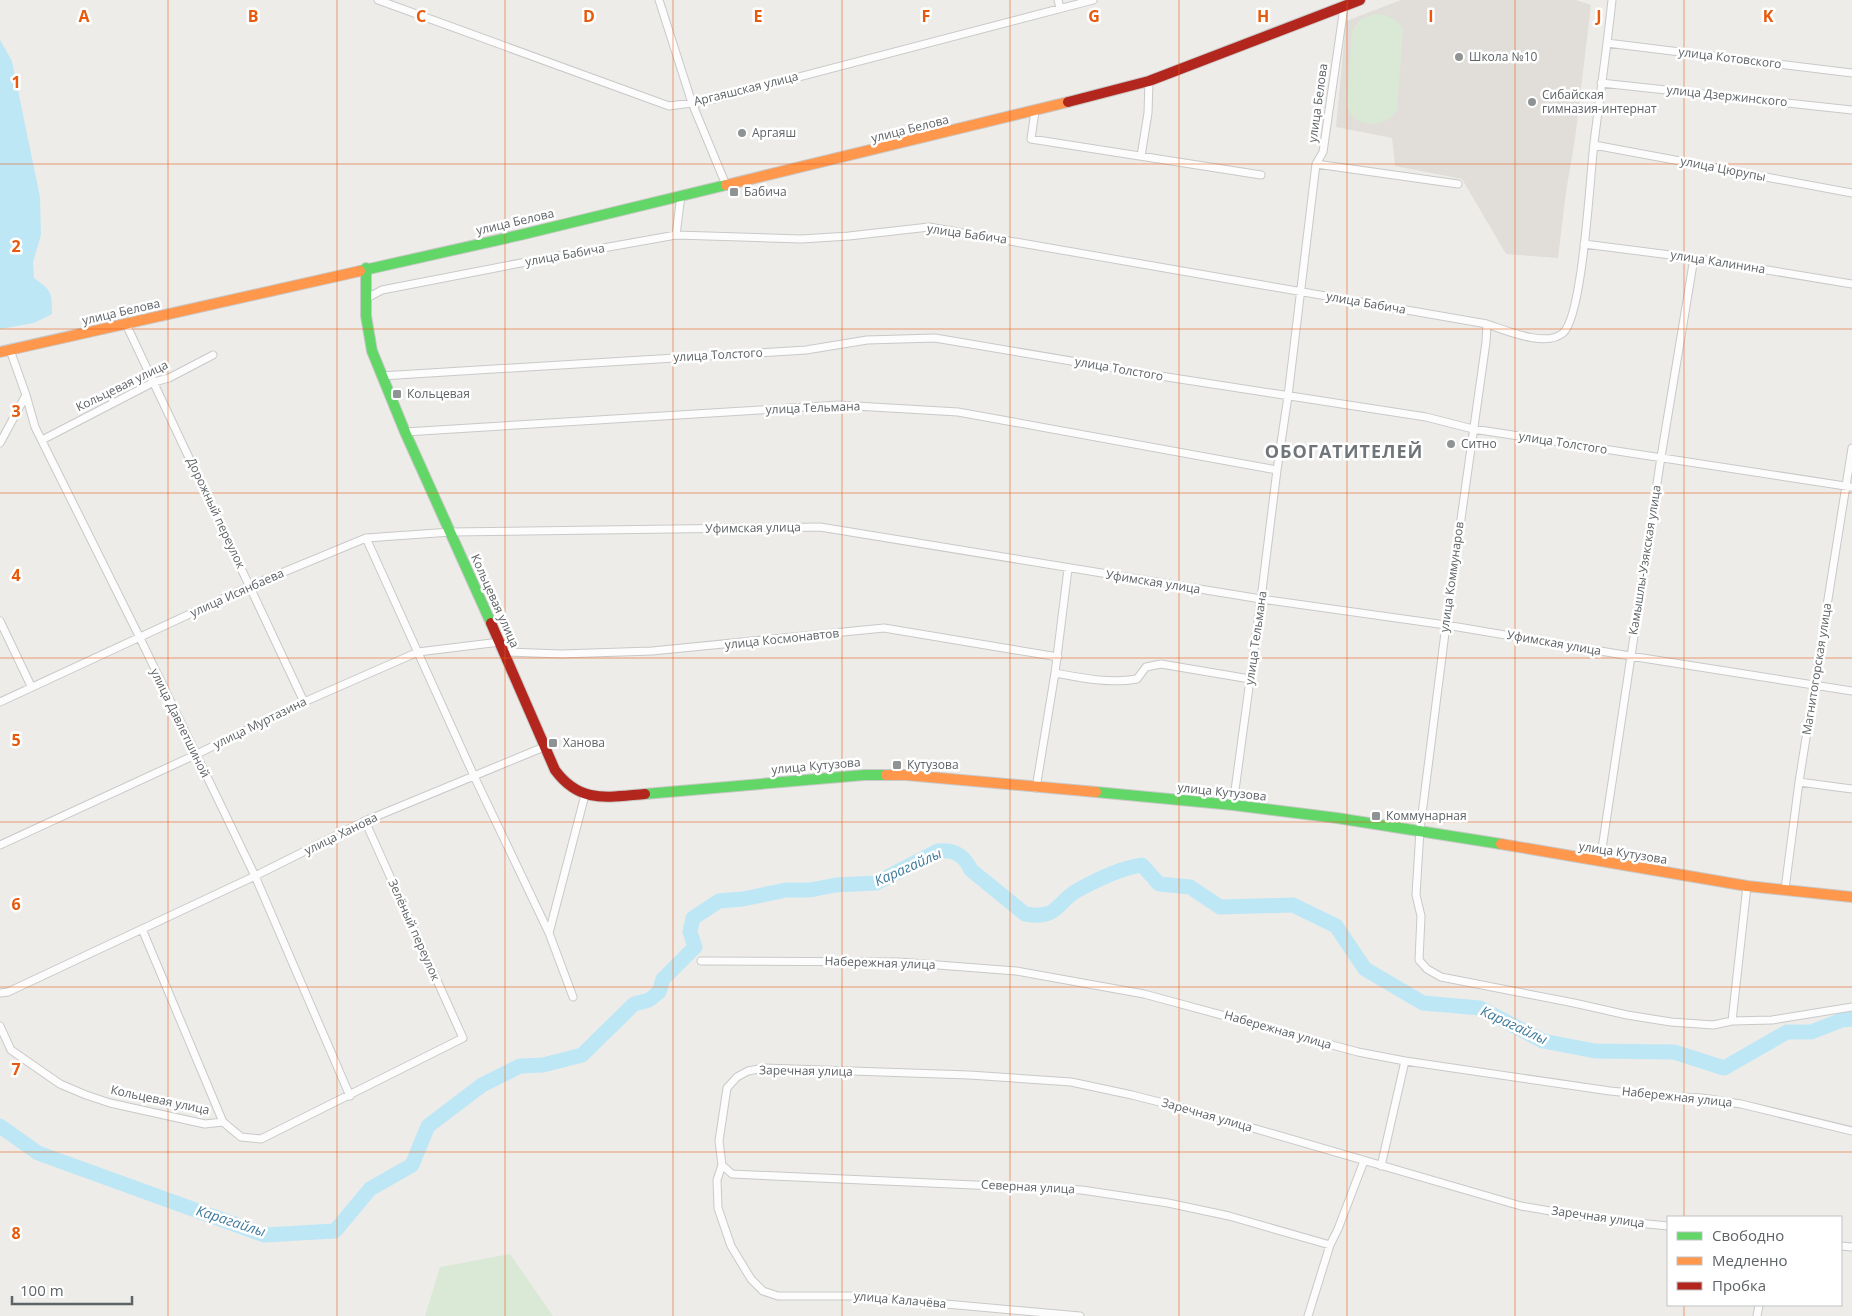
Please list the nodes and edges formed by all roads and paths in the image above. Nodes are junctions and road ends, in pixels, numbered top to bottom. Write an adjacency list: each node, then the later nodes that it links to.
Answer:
1 (378, 0): 13 (street, Аргаяшская улица)
2 (659, 0): 13 (street)
3 (1058, 0): 8 (street)
4 (1093, 0): 8 (street, Аргаяшская улица)
5 (1360, 0): 7 (main road, улица Белова)
6 (1612, 0): 9 (street)
7 (1344, 7): 11 (main road, улица Белова); 18 (street, улица Белова)
8 (1060, 8): 13 (street, Аргаяшская улица)
9 (1607, 44): 10 (street, улица Котовского); 12 (street)
10 (1852, 72)
11 (1149, 81): 15 (main road, улица Белова); 17 (street)
12 (1601, 83): 14 (street, улица Дзержинского); 16 (street)
13 (692, 103): 21 (street)
14 (1852, 110)
15 (1035, 111): 17 (street); 21 (main road, улица Белова)
16 (1594, 145): 22 (street, улица Цюрупы); 25 (street)
17 (1141, 156): 19 (street)
18 (1316, 164): 20 (street); 29 (street, улица Белова)
19 (1261, 175)
20 (1458, 184)
21 (726, 185): 23 (main road, улица Белова)
22 (1852, 193)
23 (681, 195): 24 (street); 27 (main road, улица Белова)
24 (676, 235): 29 (street, улица Бабича); 30 (street, улица Бабича)
25 (1584, 244): 26 (street, улица Калинина); 32 (street, улица Бабича)
26 (1694, 258): 28 (street, улица Калинина); 44 (street, Камышлы-Узякская улица)
27 (366, 268): 30 (main road, Кольцевая улица); 31 (main road, улица Белова)
28 (1852, 284)
29 (1300, 291): 32 (street, улица Бабича); 38 (street, улица Тельмана)
30 (367, 298): 35 (main road, Кольцевая улица)
31 (126, 324): 33 (main road, улица Белова); 36 (street, Дорожный переулок)
32 (1487, 324): 39 (street, улица Коммунаров)
33 (5, 351): 37 (street, улица Давлетшиной)
34 (213, 356): 36 (street, Кольцевая улица)
35 (381, 376): 38 (street, улица Толстого); 40 (main road, Кольцевая улица)
36 (154, 382): 41 (street, Кольцевая улица); 50 (street, Дорожный переулок)
37 (26, 395): 41 (street, улица Давлетшиной); 42 (street)
38 (1288, 396): 39 (street, улица Толстого); 45 (street, улица Тельмана)
39 (1473, 429): 44 (street, улица Толстого); 53 (street, улица Коммунаров)
40 (405, 432): 45 (street, улица Тельмана); 47 (main road, Кольцевая улица)
41 (42, 440): 54 (street, улица Давлетшиной)
42 (0, 443)
43 (1852, 448): 46 (street, Магнитогорская улица)
44 (1661, 457): 46 (street, улица Толстого); 58 (street, Камышлы-Узякская улица)
45 (1276, 470): 51 (street, улица Тельмана)
46 (1849, 487): 62 (street, Магнитогорская улица)
47 (451, 532): 48 (street, улица Исянбаева); 49 (street, Уфимская улица); 55 (main road, Кольцевая улица)
48 (366, 538): 50 (street, улица Исянбаева); 56 (street)
49 (1068, 569): 51 (street, Уфимская улица); 59 (street)
50 (250, 586): 54 (street, улица Исянбаева); 66 (street, Дорожный переулок)
51 (1261, 599): 53 (street, Уфимская улица); 61 (street, улица Тельмана)
52 (0, 621): 63 (street)
53 (1446, 624): 58 (street, Уфимская улица); 76 (street, улица Коммунаров)
54 (139, 636): 63 (street, улица Исянбаева); 68 (street, улица Давлетшиной)
55 (500, 642): 56 (street, улица Муртазина); 57 (main road, Кольцевая улица)
56 (418, 652): 66 (street, улица Муртазина); 69 (street)
57 (505, 652): 59 (street, улица Космонавтов); 67 (main road, Кольцевая улица)
58 (1630, 656): 62 (street, Уфимская улица); 78 (street, Камышлы-Узякская улица)
59 (1058, 657): 60 (street)
60 (1055, 673): 61 (street); 71 (street)
61 (1250, 679): 74 (street, улица Тельмана)
62 (1815, 685): 64 (street, Уфимская улица); 70 (street, Магнитогорская улица)
63 (31, 686): 65 (street, улица Исянбаева)
64 (1852, 691)
65 (0, 702)
66 (304, 702): 68 (street, улица Муртазина)
67 (544, 748): 69 (street, улица Ханова); 73 (main road, Кольцевая улица)
68 (195, 754): 77 (street, улица Муртазина); 79 (street, улица Давлетшиной)
69 (474, 776): 75 (street, улица Ханова); 84 (street)
70 (1800, 782): 72 (street); 81 (street, Магнитогорская улица)
71 (1036, 788): 73 (main road, улица Кутузова); 74 (main road, улица Кутузова)
72 (1852, 789)
73 (584, 795): 84 (street)
74 (1232, 805): 76 (main road, улица Кутузова)
75 (365, 822): 79 (street, улица Ханова); 91 (street, Зелёный переулок)
76 (1420, 830): 78 (main road, улица Кутузова); 89 (street, улица Коммунаров)
77 (0, 845)
78 (1600, 862): 80 (main road, улица Кутузова)
79 (254, 876): 83 (street, улица Ханова); 93 (street, улица Давлетшиной)
80 (1747, 886): 81 (main road, улица Кутузова); 89 (street)
81 (1784, 889): 82 (main road, улица Кутузова)
82 (1852, 898)
83 (142, 929): 86 (street, улица Ханова); 94 (street)
84 (549, 933): 87 (street)
85 (701, 961): 92 (street, Набережная улица)
86 (0, 992)
87 (573, 997)
88 (1852, 1007): 89 (street)
89 (1732, 1021)
90 (0, 1026): 94 (street, Кольцевая улица)
91 (463, 1038): 93 (street, Кольцевая улица)
92 (1405, 1061): 95 (street, Набережная улица); 98 (street)
93 (350, 1096): 94 (street, Кольцевая улица)
94 (223, 1122)
95 (1852, 1131)
96 (1364, 1161): 97 (street, Заречная улица); 98 (street, Заречная улица); 100 (street)
97 (722, 1165): 100 (street, Северная улица); 101 (street, улица Калачёва)
98 (1381, 1166): 99 (street, Заречная улица)
99 (1667, 1226)
100 (1330, 1245): 102 (street)
101 (1080, 1316)
102 (1308, 1316)

